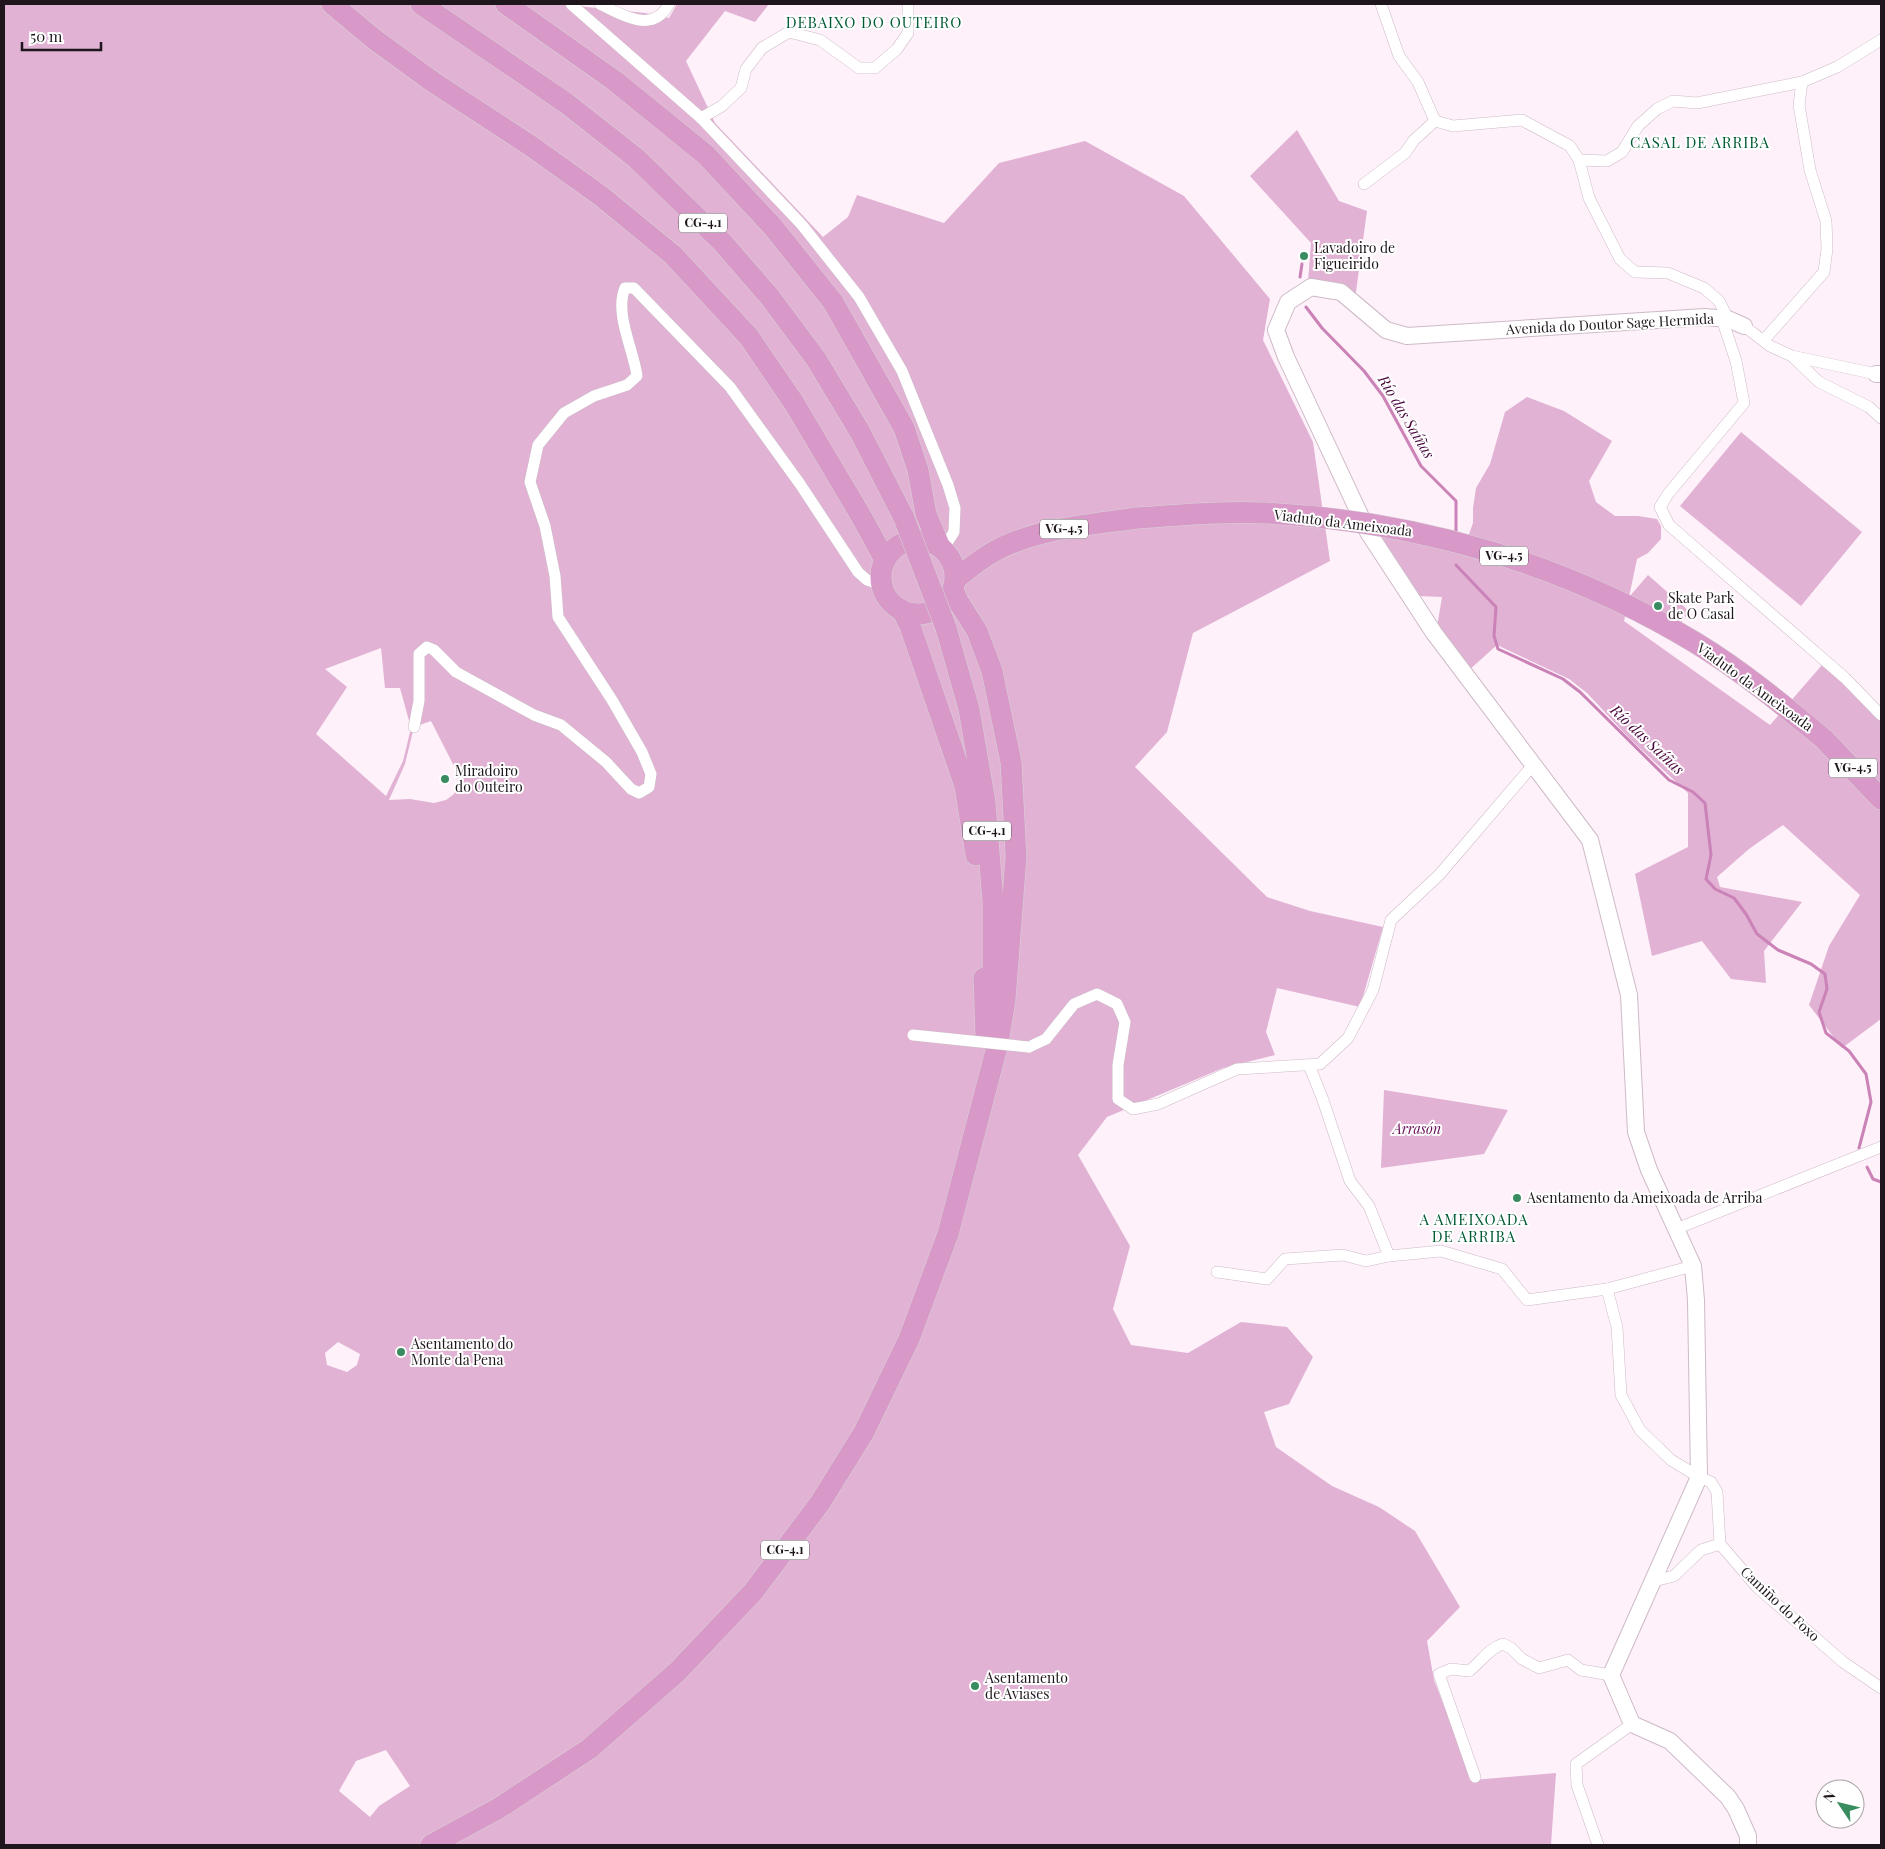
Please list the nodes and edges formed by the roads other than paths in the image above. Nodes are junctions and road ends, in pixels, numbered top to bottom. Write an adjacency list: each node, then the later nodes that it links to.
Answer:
1 (332, 4): 23 (highway)
2 (421, 4): 32 (highway, CG-4.1, bridge)
3 (506, 4): 21 (highway)
4 (571, 4): 11 (street)
5 (600, 4): 6 (street)
6 (669, 4)
7 (908, 4): 11 (street)
8 (1381, 4): 12 (street)
9 (1881, 40): 10 (street)
10 (1802, 82): 13 (street); 17 (street)
11 (701, 118): 21 (street)
12 (1435, 121): 13 (street); 14 (street)
13 (1579, 160): 15 (street)
14 (1364, 184)
15 (1725, 319): 16 (street, Avenida do Doutor Sage Hermida); 27 (street); 29 (street, Avenida do Doutor Sage Hermida)
16 (1744, 326): 17 (street, Avenida do Doutor Sage Hermida)
17 (1764, 340): 18 (street, Avenida do Doutor Sage Hermida)
18 (1792, 356): 19 (street, Avenida do Doutor Sage Hermida); 20 (street)
19 (1879, 374)
20 (1881, 418)
21 (944, 550): 22 (highway); 23 (highway); 25 (highway)
22 (993, 552): 25 (highway); 30 (highway, Viaduto da Ameixoada / VG-4.5, bridge)
23 (885, 560): 24 (highway)
24 (882, 585): 26 (highway); 28 (street)
25 (954, 585): 26 (highway); 34 (highway)
26 (902, 610): 32 (highway)
27 (1881, 715)
28 (414, 727)
29 (1533, 764): 33 (street); 36 (street)
30 (1881, 799)
31 (913, 1035): 33 (street, bridge)
32 (986, 1038): 34 (highway, CG-4.1)
33 (1309, 1065): 37 (street)
34 (975, 1130): 48 (highway, CG-4.1)
35 (1881, 1147): 36 (street)
36 (1676, 1229): 38 (street)
37 (1389, 1256): 39 (street); 40 (street)
38 (1693, 1266): 40 (street); 41 (street)
39 (1218, 1272)
40 (1607, 1289): 41 (street)
41 (1699, 1477): 42 (street); 43 (street)
42 (1720, 1544): 43 (street); 45 (street, Camiño do Foxo)
43 (1654, 1580): 44 (street)
44 (1611, 1675): 46 (street); 47 (street)
45 (1881, 1688)
46 (1632, 1724): 49 (street); 50 (street)
47 (1475, 1777)
48 (431, 1845)
49 (1598, 1845)
50 (1748, 1845)

